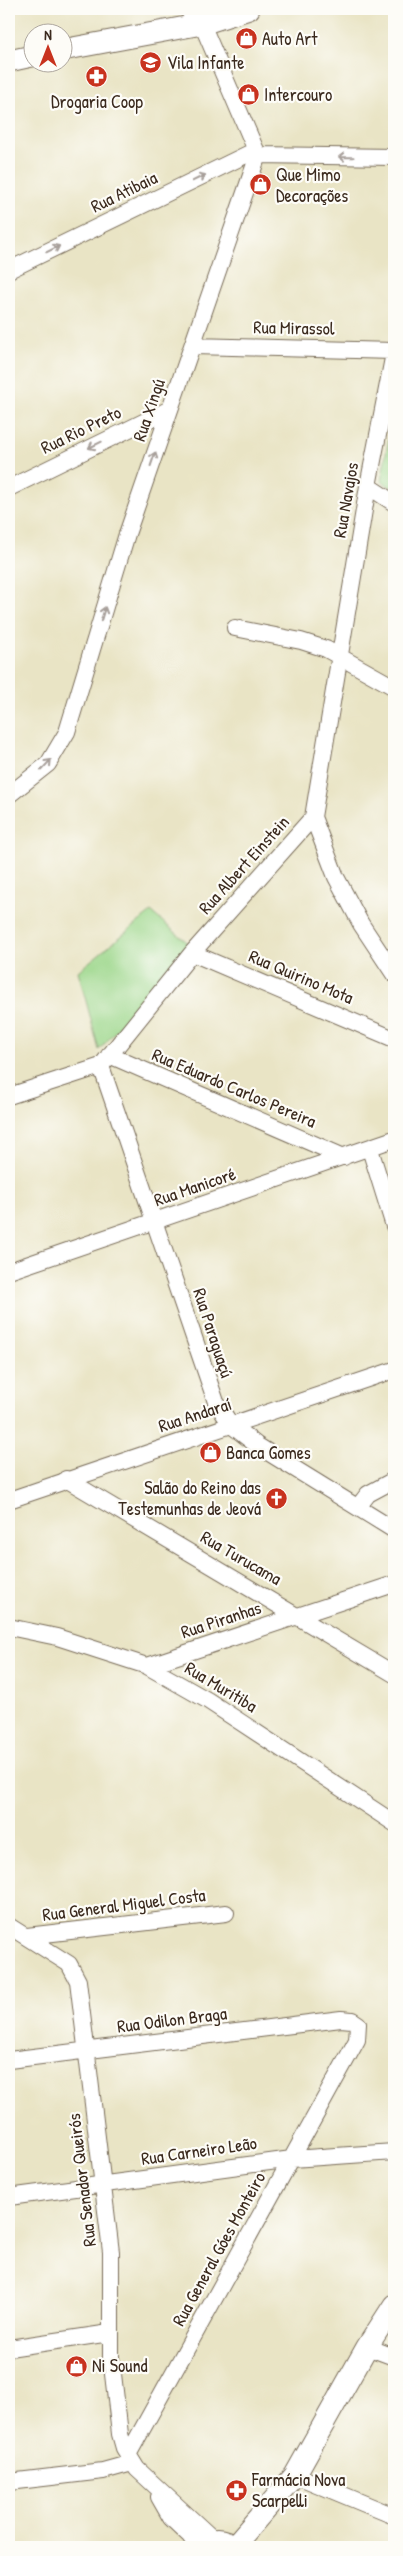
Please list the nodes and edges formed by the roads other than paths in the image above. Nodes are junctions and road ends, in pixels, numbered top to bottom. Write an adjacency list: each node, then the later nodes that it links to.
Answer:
1 (187, 9): 3 (street)
2 (248, 9): 3 (main road)
3 (202, 24): 4 (main road); 7 (street)
4 (72, 48)
5 (22, 58): 6 (main road)
6 (9, 60)
7 (257, 153): 8 (street, one-way to 7); 9 (street, Rua Atibaia, one-way to 7); 10 (street, Rua Xingú)
8 (394, 157)
9 (9, 270)
10 (192, 346): 11 (street, Rua Mirassol); 12 (street, Rua Xingú)
11 (394, 352): 13 (street, Rua Navajos)
12 (170, 409): 14 (street, Rua Rio Preto, one-way to 14); 19 (street, Rua Xingú, one-way to 12)
13 (368, 486): 15 (street); 17 (street, Rua Navajos)
14 (9, 488)
15 (394, 503)
16 (235, 628): 17 (street)
17 (341, 655): 18 (street); 20 (street, Rua Albert Einstein)
18 (394, 687)
19 (9, 795)
20 (313, 817): 21 (street, Rua Albert Einstein); 22 (street)
21 (192, 953): 23 (street, Rua Quirino Mota); 24 (street, Rua Albert Einstein)
22 (394, 974)
23 (394, 1039)
24 (105, 1060): 25 (street); 28 (street, Rua Eduardo Carlos Pereira); 29 (street, Rua Paraguaçú)
25 (9, 1096)
26 (394, 1139): 27 (street, Rua Manicoré)
27 (370, 1149): 28 (street, Rua Manicoré); 30 (street)
28 (344, 1157): 29 (street, Rua Manicoré)
29 (155, 1222): 31 (street, Rua Manicoré); 33 (street, Rua Paraguaçú)
30 (394, 1226)
31 (9, 1271)
32 (394, 1370): 33 (street, Rua Andaraí)
33 (231, 1425): 34 (street, Rua Andaraí); 37 (street, Rua Paraguaçú)
34 (66, 1479): 36 (street, Rua Andaraí); 40 (street, Rua Turucama)
35 (394, 1480): 37 (street)
36 (9, 1500)
37 (358, 1507): 38 (street, Rua Paraguaçú)
38 (394, 1530)
39 (394, 1584): 40 (street, Rua Piranhas)
40 (299, 1616): 42 (street, Rua Piranhas); 43 (street, Rua Turucama)
41 (9, 1627): 42 (street, Rua Muritiba)
42 (146, 1666): 44 (street, Rua Muritiba)
43 (394, 1674)
44 (394, 1823)
45 (226, 1913): 47 (street, Rua General Miguel Costa)
46 (9, 1926): 47 (street, Rua Senador Queirós)
47 (27, 1936): 49 (street, Rua Senador Queirós)
48 (341, 2019): 49 (street, Rua Odilon Braga); 52 (street, Rua General Góes Monteiro)
49 (87, 2051): 50 (street, Rua Odilon Braga); 53 (street, Rua Senador Queirós)
50 (9, 2060)
51 (394, 2152): 52 (street, Rua Carneiro Leão)
52 (292, 2159): 53 (street, Rua Carneiro Leão); 60 (street, Rua General Góes Monteiro)
53 (103, 2184): 54 (street, Rua Carneiro Leão); 56 (street, Rua Senador Queirós)
54 (9, 2197)
55 (394, 2305): 57 (main road)
56 (110, 2333): 58 (street); 60 (street, Rua Senador Queirós)
57 (367, 2347): 59 (street); 61 (main road)
58 (9, 2348)
59 (394, 2357)
60 (130, 2459): 62 (street); 64 (street)
61 (295, 2476): 63 (street); 64 (main road)
62 (9, 2482)
63 (394, 2516)
64 (215, 2546)

